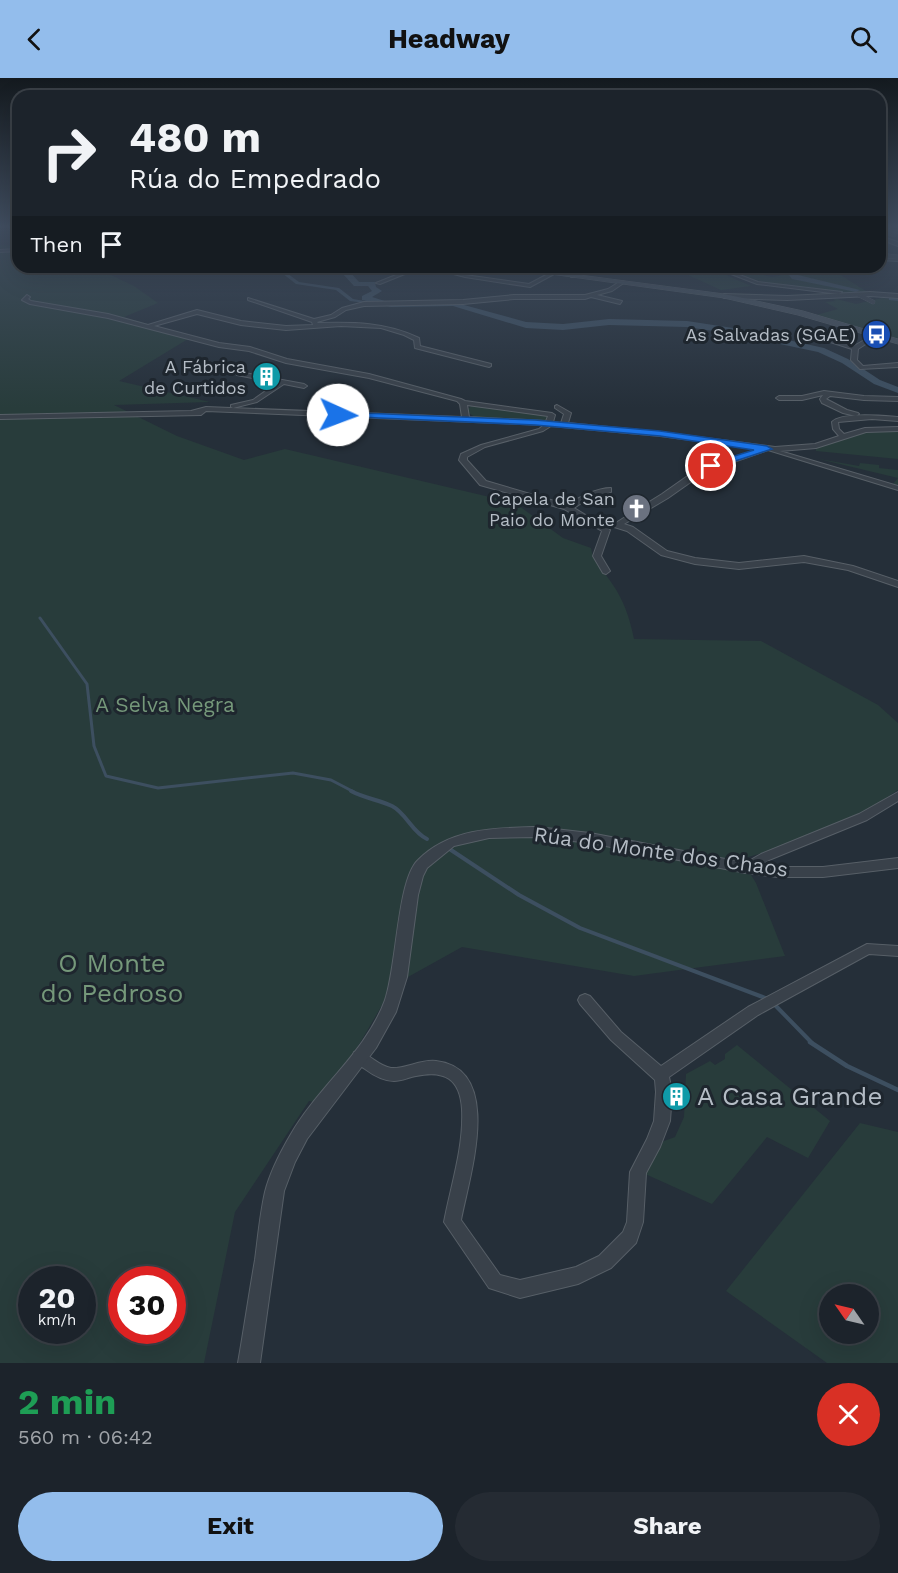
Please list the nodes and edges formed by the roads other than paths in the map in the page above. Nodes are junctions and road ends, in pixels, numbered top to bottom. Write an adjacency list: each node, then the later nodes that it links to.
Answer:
1 (613, 288): 6 (street)
2 (666, 288): 7 (main road)
3 (794, 288): 4 (street)
4 (847, 295): 5 (street); 7 (street)
5 (859, 295): 8 (street); 12 (street)
6 (590, 296): 11 (street); 13 (street)
7 (724, 296): 15 (main road)
8 (898, 296)
9 (27, 297): 14 (street)
10 (250, 299): 13 (street)
11 (620, 302)
12 (873, 302)
13 (315, 323): 14 (street); 19 (street)
14 (148, 326): 27 (street)
15 (875, 336): 17 (main road); 18 (street)
16 (827, 340): 18 (street)
17 (898, 342)
18 (855, 348): 20 (street)
19 (489, 364)
20 (898, 365)
21 (239, 374): 22 (street)
22 (283, 382): 23 (street); 29 (street)
23 (304, 386)
24 (829, 393): 25 (street); 26 (street); 33 (street)
25 (779, 398)
26 (898, 399)
27 (464, 403): 34 (street); 36 (street)
28 (557, 407): 38 (street)
29 (210, 409): 30 (street); 31 (street)
30 (196, 411): 31 (street); 32 (street)
31 (262, 412): 34 (street)
32 (0, 417)
33 (871, 417): 35 (street); 41 (street)
34 (466, 419): 36 (street)
35 (898, 419)
36 (549, 423): 38 (street); 45 (street)
37 (621, 424): 39 (street)
38 (564, 425): 39 (street)
39 (611, 429): 42 (street)
40 (898, 429): 41 (street)
41 (843, 437): 42 (street)
42 (771, 449): 43 (street); 46 (street)
43 (898, 488)
44 (608, 490): 45 (street)
45 (569, 508): 47 (street)
46 (618, 525): 47 (street); 49 (street)
47 (606, 530): 48 (street)
48 (606, 571)
49 (898, 584)
50 (898, 796): 52 (street)
51 (898, 863): 52 (street, Rúa do Monte dos Chaos)
52 (744, 869): 55 (street, Rúa do Monte dos Chaos)
53 (898, 951): 56 (street)
54 (585, 1000): 56 (street)
55 (359, 1057): 56 (street); 57 (street, Rúa do Monte dos Chaos)
56 (660, 1075)
57 (249, 1363)

